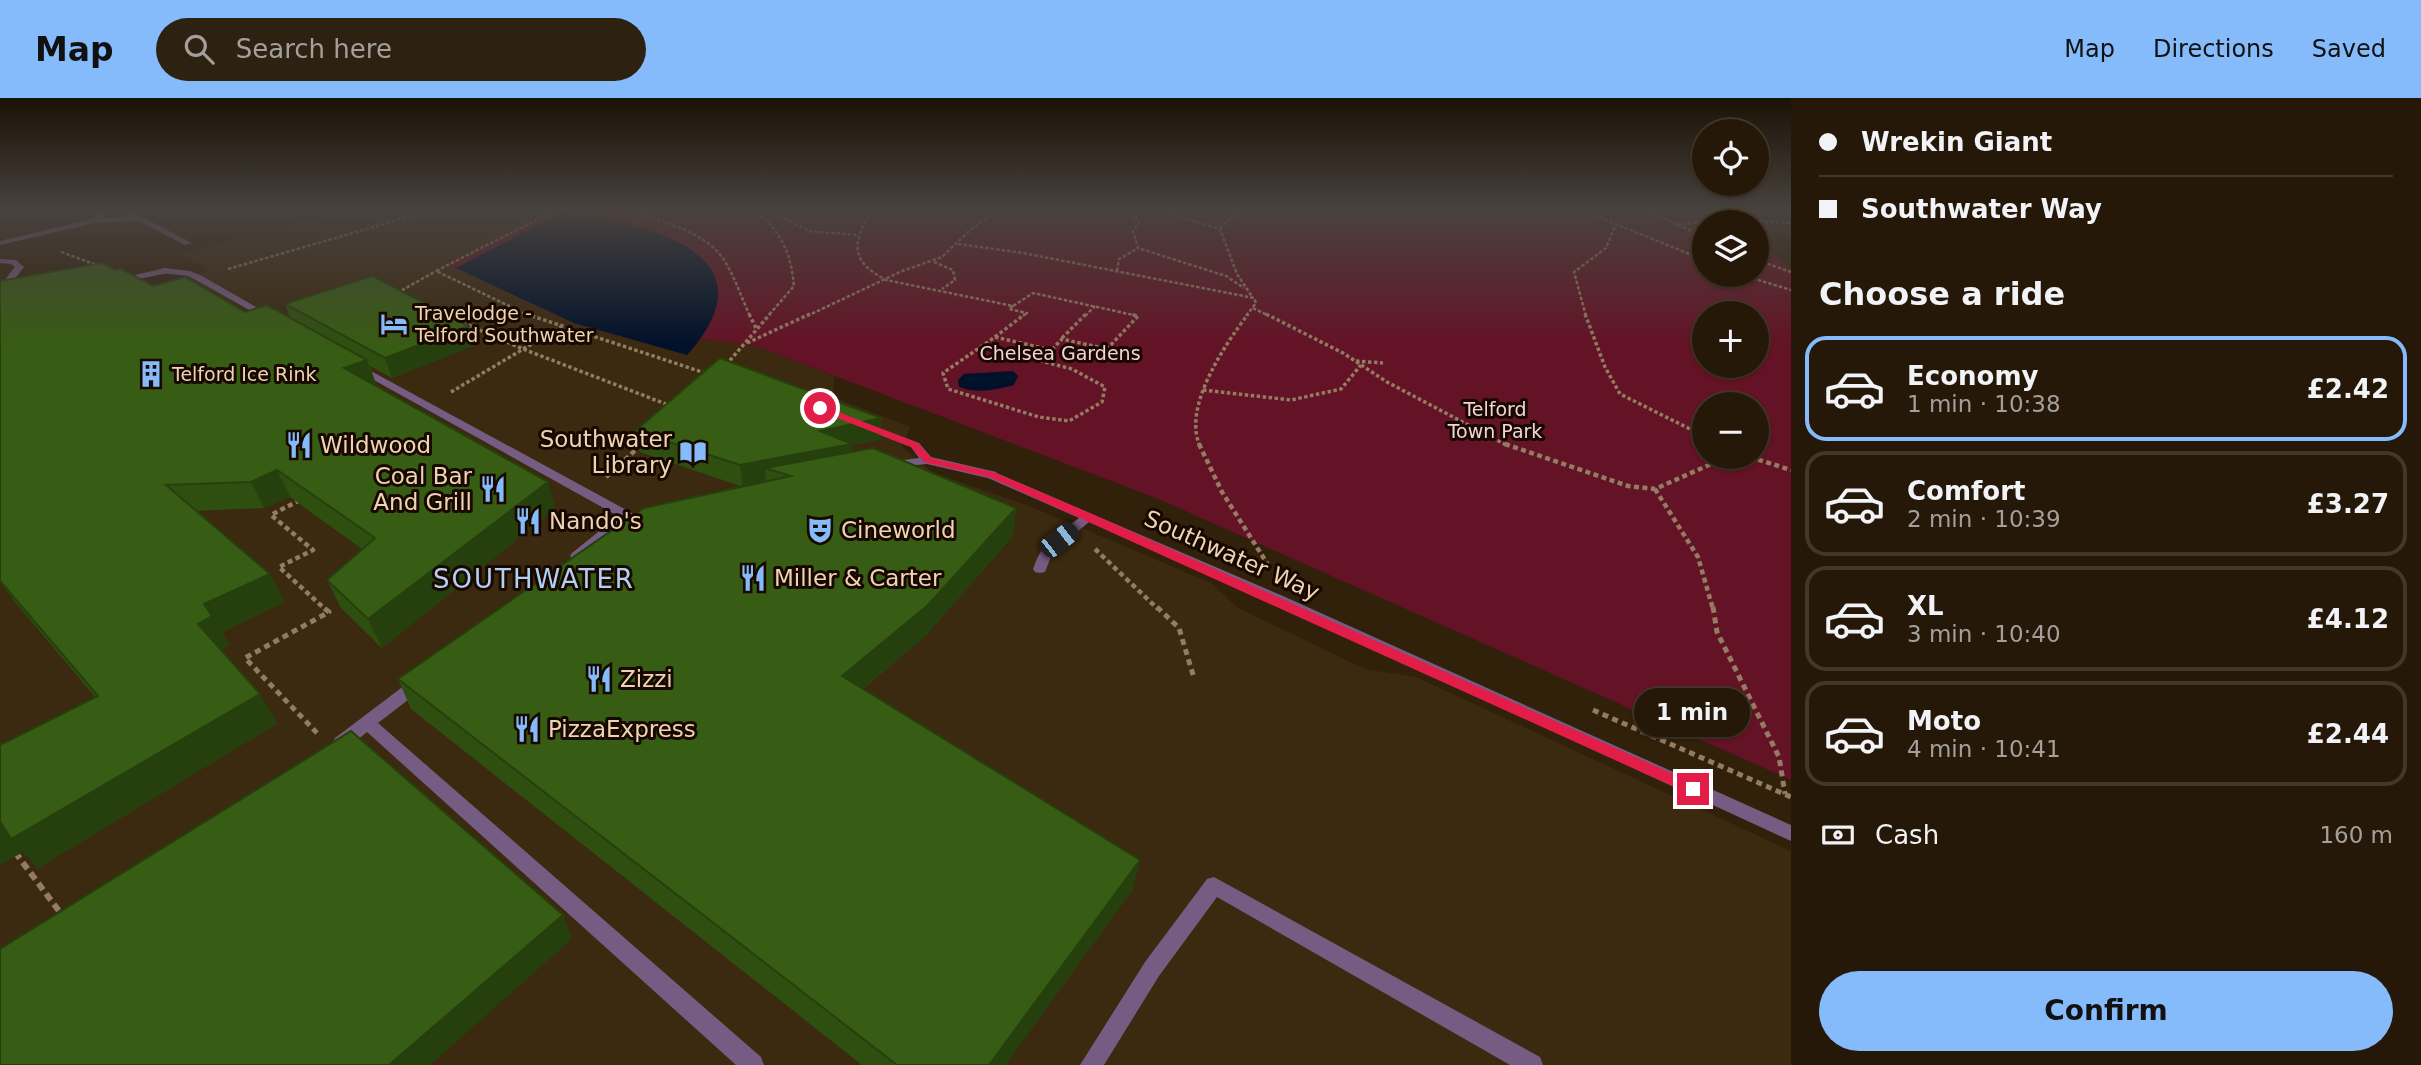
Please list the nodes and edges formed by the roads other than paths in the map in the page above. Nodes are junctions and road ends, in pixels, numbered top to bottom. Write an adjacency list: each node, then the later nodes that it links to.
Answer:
1 (0, 261): 3 (street)
2 (107, 282): 5 (street)
3 (0, 295): 4 (street)
4 (12, 296)
5 (284, 326)
6 (344, 359): 11 (street)
7 (855, 422): 8 (street)
8 (927, 460): 9 (street, Southwater Way); 10 (street, Southwater Way)
9 (873, 468)
10 (1089, 516): 12 (street); 16 (street, Southwater Way)
11 (562, 568)
12 (1040, 569)
13 (433, 672): 14 (street)
14 (368, 724): 15 (street); 17 (street)
15 (333, 749)
16 (1791, 833)
17 (753, 1065)
18 (1091, 1065): 19 (street)
19 (1532, 1065)

